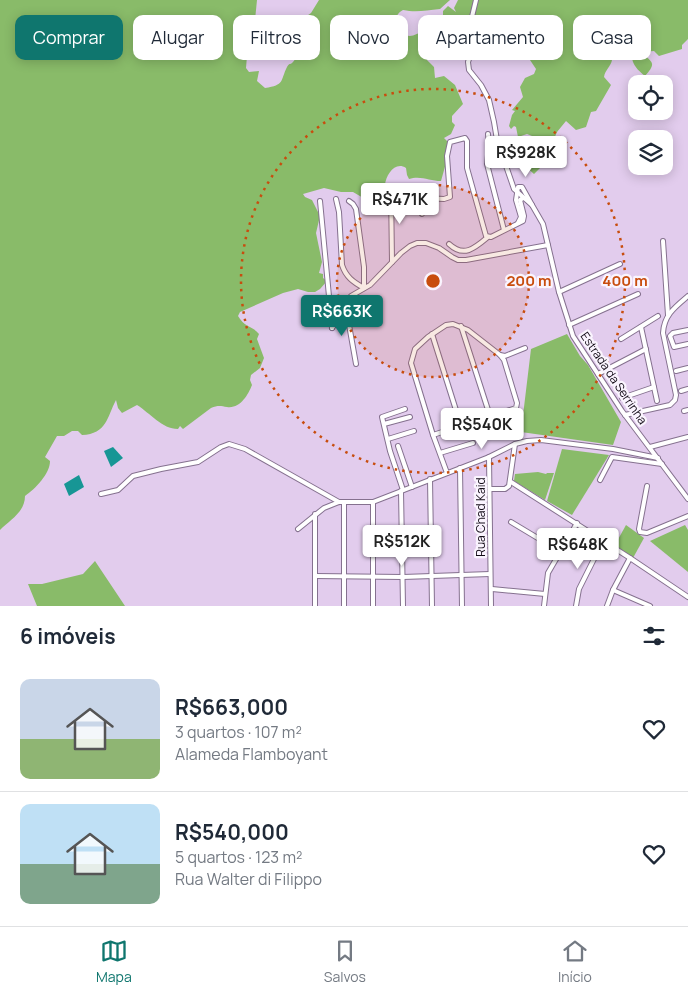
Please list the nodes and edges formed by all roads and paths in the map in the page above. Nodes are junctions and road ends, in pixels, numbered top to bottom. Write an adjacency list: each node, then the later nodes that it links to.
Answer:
1 (476, 0): 5 (street, Estrada da Serrinha)
2 (488, 134): 14 (street)
3 (391, 188): 19 (street)
4 (427, 188): 6 (street)
5 (516, 192): 7 (street, Estrada da Serrinha); 11 (street); 13 (street)
6 (425, 198): 12 (street); 15 (street)
7 (523, 198): 11 (street, Estrada da Serrinha); 13 (street)
8 (336, 199): 21 (street)
9 (320, 201): 25 (street)
10 (349, 201): 21 (street)
11 (532, 205): 18 (street, Estrada da Serrinha)
12 (422, 214)
13 (516, 224): 14 (street)
14 (504, 230): 15 (street)
15 (488, 238): 17 (street)
16 (663, 242): 26 (street)
17 (449, 244)
18 (548, 245): 19 (street); 22 (street, Estrada da Serrinha)
19 (392, 262): 21 (street)
20 (620, 264): 22 (street)
21 (364, 288): 25 (street)
22 (559, 292): 28 (street, Estrada da Serrinha)
23 (638, 294): 28 (street)
24 (688, 296): 26 (street)
25 (346, 308): 38 (street)
26 (668, 315): 48 (street)
27 (658, 316): 30 (street)
28 (569, 325): 41 (street, Estrada da Serrinha)
29 (461, 326): 32 (street); 37 (street); 49 (street)
30 (641, 327): 33 (street); 36 (street)
31 (688, 330): 34 (street)
32 (432, 334): 52 (street); 54 (street)
33 (621, 340)
34 (688, 344)
35 (526, 348): 37 (street)
36 (646, 350): 41 (street); 42 (street)
37 (500, 355): 49 (street)
38 (356, 364)
39 (688, 368): 40 (street)
40 (676, 371)
41 (598, 374): 48 (street, Estrada da Serrinha)
42 (654, 387): 45 (street); 46 (street)
43 (688, 389): 44 (street)
44 (681, 391)
45 (622, 398)
46 (657, 401)
47 (406, 409): 51 (street)
48 (625, 415): 60 (street, Estrada da Serrinha)
49 (490, 416): 52 (street)
50 (410, 417): 51 (street)
51 (384, 424): 56 (street)
52 (461, 426): 54 (street)
53 (414, 431): 56 (street)
54 (433, 435): 61 (street)
55 (688, 438): 60 (street)
56 (388, 439): 73 (street)
57 (473, 442): 61 (street)
58 (515, 444): 62 (street); 63 (street); 69 (street)
59 (398, 446): 71 (street)
60 (650, 447): 63 (street, Estrada da Serrinha)
61 (440, 453): 66 (street)
62 (489, 457): 65 (street); 72 (street, Rua Chad Kaid)
63 (658, 458): 64 (street, Estrada da Serrinha)
64 (662, 464): 68 (street); 75 (street, Estrada da Serrinha)
65 (460, 468): 66 (street); 91 (street)
66 (447, 473): 67 (street)
67 (430, 479): 71 (street); 90 (street)
68 (600, 480)
69 (511, 482): 72 (street); 81 (street)
70 (647, 486): 79 (street)
71 (412, 487): 73 (street)
72 (490, 489): 92 (street, Rua Chad Kaid)
73 (402, 491): 77 (street); 89 (street)
74 (100, 494): 76 (street)
75 (688, 499)
76 (341, 502): 77 (street); 78 (street); 87 (street)
77 (373, 502): 88 (street)
78 (315, 514): 82 (street); 86 (street)
79 (688, 516)
80 (511, 522): 84 (street)
81 (577, 524): 83 (street); 84 (street)
82 (298, 529)
83 (603, 541): 85 (street); 107 (street)
84 (561, 552): 96 (street)
85 (630, 558): 95 (street); 97 (street)
86 (315, 576): 87 (street); 99 (street)
87 (344, 576): 88 (street); 100 (street)
88 (373, 576): 89 (street); 101 (street)
89 (403, 576): 90 (street); 102 (street)
90 (431, 576): 91 (street); 103 (street)
91 (461, 576): 92 (street); 104 (street)
92 (491, 576): 93 (street, Rua Chad Kaid); 94 (street)
93 (492, 589): 94 (street); 105 (street, Rua Chad Kaid)
94 (499, 589): 96 (street)
95 (613, 590): 98 (street); 108 (street)
96 (545, 594): 106 (street)
97 (688, 597)
98 (640, 604): 109 (street)
99 (315, 606)
100 (344, 606)
101 (373, 606)
102 (403, 606)
103 (432, 606)
104 (462, 606)
105 (491, 606)
106 (544, 606)
107 (576, 606)
108 (607, 606)
109 (650, 606)

